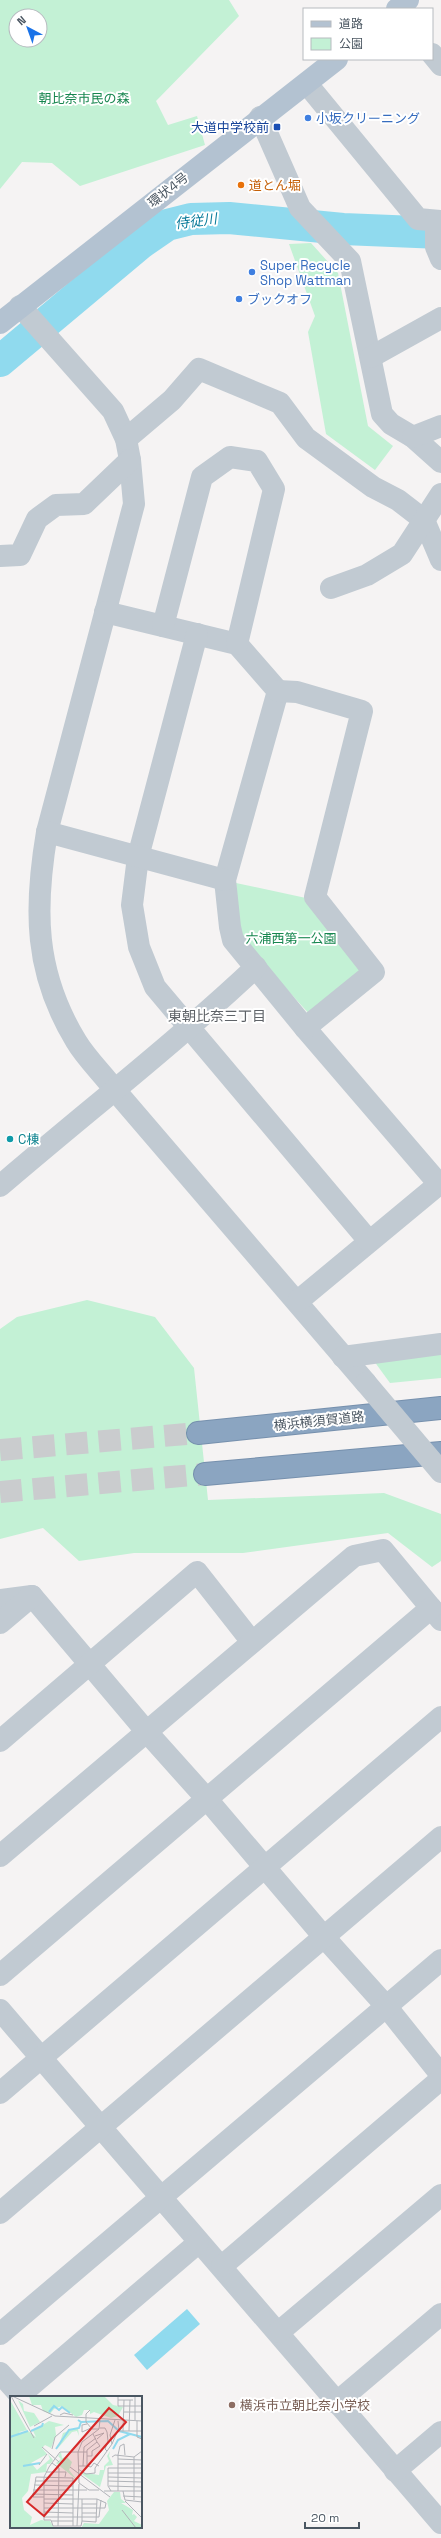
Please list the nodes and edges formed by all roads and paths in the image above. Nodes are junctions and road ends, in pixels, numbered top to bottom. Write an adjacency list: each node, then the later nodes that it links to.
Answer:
1 (389, 0): 3 (street)
2 (408, 0): 4 (main road)
3 (396, 8)
4 (398, 8)
5 (433, 55): 7 (street)
6 (336, 60): 8 (main road, 環状4号)
7 (441, 65)
8 (307, 84): 9 (main road, 環状4号); 10 (street)
9 (260, 118): 12 (main road, 環状4号); 15 (street)
10 (438, 221): 11 (street)
11 (441, 259)
12 (20, 306): 14 (main road, 環状4号); 18 (street)
13 (441, 318): 15 (street)
14 (0, 323)
15 (371, 357): 17 (street)
16 (441, 426): 17 (street)
17 (413, 437): 20 (street)
18 (126, 439): 19 (street); 22 (street)
19 (130, 460): 23 (street); 26 (street)
20 (441, 462)
21 (441, 494): 22 (street)
22 (424, 520): 24 (street); 25 (street)
23 (0, 556)
24 (441, 560)
25 (331, 588)
26 (105, 612): 27 (street); 31 (street)
27 (163, 626): 28 (street); 29 (street)
28 (197, 634): 29 (street); 32 (street)
29 (237, 644): 30 (street)
30 (278, 691): 33 (street); 36 (street)
31 (47, 832): 32 (street); 37 (street)
32 (138, 857): 33 (street); 35 (street)
33 (224, 880): 34 (street)
34 (256, 968): 35 (street); 36 (street)
35 (190, 1028): 37 (street); 40 (street)
36 (305, 1028): 38 (street)
37 (114, 1089): 39 (street); 41 (street)
38 (440, 1184): 40 (street)
39 (0, 1186)
40 (369, 1241): 41 (street)
41 (298, 1302): 43 (street)
42 (441, 1344): 43 (street)
43 (343, 1357): 47 (street, bridge)
44 (441, 1408): 45 (highway, 横浜横須賀道路)
45 (198, 1433)
46 (441, 1453): 48 (highway)
47 (441, 1472)
48 (205, 1474)
49 (32, 1596): 50 (street); 52 (street); 54 (street)
50 (0, 1600)
51 (436, 1614): 53 (street); 58 (street)
52 (0, 1623)
53 (252, 1642): 54 (street); 56 (street)
54 (91, 1664): 56 (street); 57 (street)
55 (441, 1717): 61 (street)
56 (146, 1731): 58 (street); 60 (street)
57 (0, 1742)
58 (206, 1798): 61 (street); 64 (street)
59 (441, 1837): 62 (street)
60 (0, 1856)
61 (264, 1868): 62 (street); 67 (street)
62 (324, 1938): 65 (street); 71 (street)
63 (441, 1960): 65 (street)
64 (0, 1975)
65 (386, 2006): 68 (street); 73 (street)
66 (0, 2010): 67 (street)
67 (41, 2058): 70 (street); 71 (street)
68 (441, 2075)
69 (441, 2079): 76 (street)
70 (0, 2093)
71 (100, 2127): 73 (street); 74 (street)
72 (441, 2194): 78 (street)
73 (160, 2199): 75 (street); 79 (street)
74 (0, 2213)
75 (198, 2243): 76 (street); 80 (street)
76 (222, 2266): 78 (street)
77 (441, 2314): 81 (street)
78 (279, 2332): 81 (street)
79 (0, 2334)
80 (0, 2373)
81 (336, 2403): 83 (street)
82 (441, 2432): 83 (street)
83 (395, 2471): 84 (street)
84 (441, 2523)

